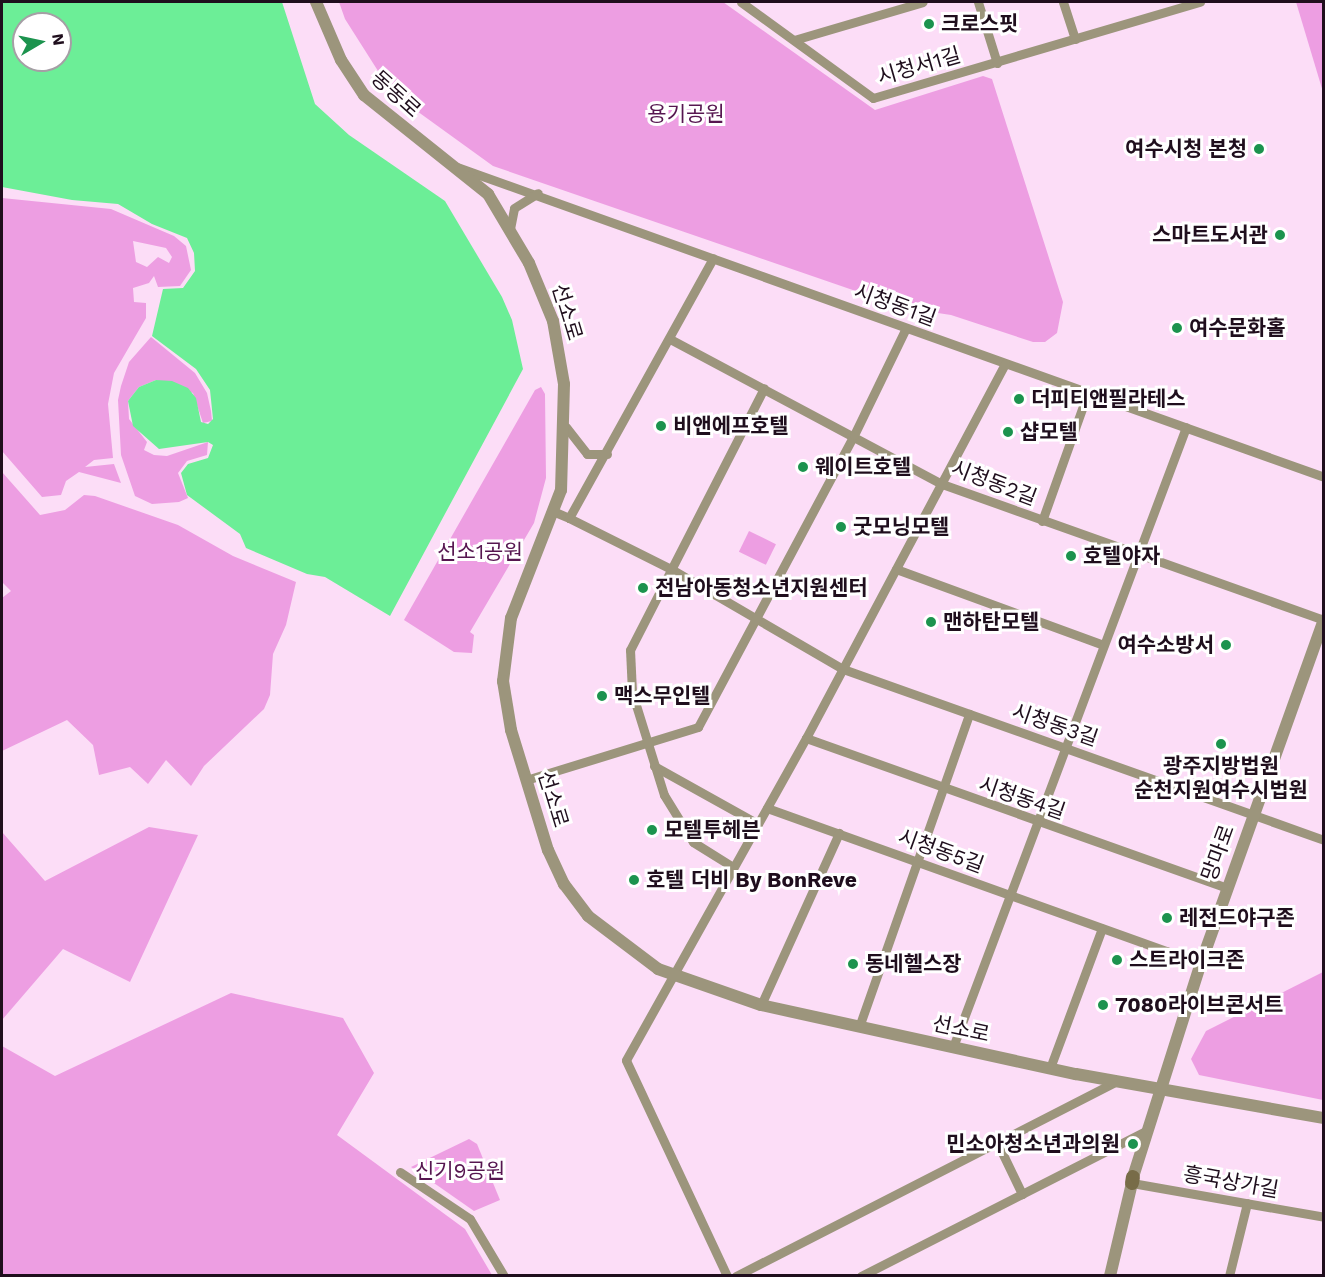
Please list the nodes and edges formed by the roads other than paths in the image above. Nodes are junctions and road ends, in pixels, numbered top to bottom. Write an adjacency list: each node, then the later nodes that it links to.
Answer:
1 (316, 2): 10 (street, 동동로)
2 (741, 2): 8 (street, 시청서1길)
3 (923, 2): 8 (street)
4 (978, 2): 9 (street)
5 (1063, 2): 7 (street)
6 (1200, 2): 7 (street, 시청서1길)
7 (1075, 39): 9 (street, 시청서1길)
8 (794, 40): 9 (street, 시청서1길)
9 (997, 63)
10 (455, 166): 11 (street, 시청동1길); 12 (street, 선소로)
11 (538, 193): 12 (street); 13 (street, 시청동1길)
12 (510, 229): 19 (street, 선소로)
13 (713, 258): 14 (street, 시청동1길); 15 (street)
14 (906, 328): 16 (street, 시청동1길); 21 (street)
15 (670, 339): 17 (street, 시청동2길); 22 (street)
16 (1005, 364): 18 (street, 시청동1길); 24 (street)
17 (764, 388): 21 (street, 시청동2길); 29 (street)
18 (1088, 392): 20 (street, 시청동1길); 27 (street)
19 (566, 427): 22 (street); 25 (street, 선소로)
20 (1186, 427): 23 (street, 시청동1길); 28 (street)
21 (854, 435): 24 (street, 시청동2길); 31 (street)
22 (608, 454): 26 (street)
23 (1323, 477)
24 (942, 484): 27 (street, 시청동2길); 30 (street)
25 (555, 512): 26 (street, 시청동3길); 40 (street, 선소로)
26 (569, 518): 29 (street, 시청동3길)
27 (1042, 521): 28 (street, 시청동2길)
28 (1138, 555): 32 (street, 시청동2길); 33 (street)
29 (671, 569): 31 (street, 시청동3길); 37 (street)
30 (896, 569): 33 (street); 34 (street)
31 (758, 619): 34 (street, 시청동3길); 37 (street)
32 (1323, 620): 43 (street, 망마로)
33 (1104, 645): 38 (street)
34 (843, 669): 35 (street, 시청동3길); 36 (street)
35 (969, 714): 38 (street, 시청동3길); 41 (street)
36 (806, 738): 41 (street, 시청동4길); 42 (street)
37 (647, 742): 39 (street); 40 (street)
38 (1066, 748): 43 (street, 시청동3길); 44 (street)
39 (654, 766): 45 (street); 49 (street)
40 (526, 780): 54 (street, 선소로)
41 (941, 789): 44 (street, 시청동4길); 48 (street)
42 (767, 808): 45 (street); 46 (street, 시청동5길)
43 (1255, 814): 47 (street, 시청동3길); 50 (street, 망마로)
44 (1036, 822): 50 (street, 시청동4길); 51 (street)
45 (758, 824): 49 (street)
46 (838, 833): 48 (street, 시청동5길); 55 (street)
47 (1323, 840)
48 (915, 860): 51 (street, 시청동5길); 56 (street)
49 (733, 867): 54 (street)
50 (1228, 888): 53 (street, 망마로)
51 (1009, 894): 52 (street, 시청동5길); 57 (street)
52 (1102, 928): 53 (street, 시청동5길); 58 (street)
53 (1201, 963): 60 (street, 망마로)
54 (675, 976): 55 (street, 선소로); 70 (street)
55 (761, 1005): 56 (street, 선소로)
56 (859, 1027): 57 (street, 선소로)
57 (953, 1047): 58 (street, 선소로)
58 (1050, 1068): 59 (street, 선소로)
59 (1117, 1081): 60 (street, 선소로); 63 (street)
60 (1159, 1088): 61 (street, 선소로); 62 (street, 망마로)
61 (1323, 1118)
62 (1146, 1131): 65 (street, 망마로); 66 (street)
63 (997, 1142): 66 (street); 71 (street)
64 (400, 1172): 69 (street)
65 (1133, 1180): 67 (street, 흥국상가길); 73 (street, 망마로)
66 (1022, 1194): 72 (street)
67 (1246, 1203): 68 (street, 흥국상가길); 74 (street)
68 (1323, 1217)
69 (504, 1275)
70 (727, 1275)
71 (736, 1275)
72 (861, 1275)
73 (1110, 1275)
74 (1229, 1275)

